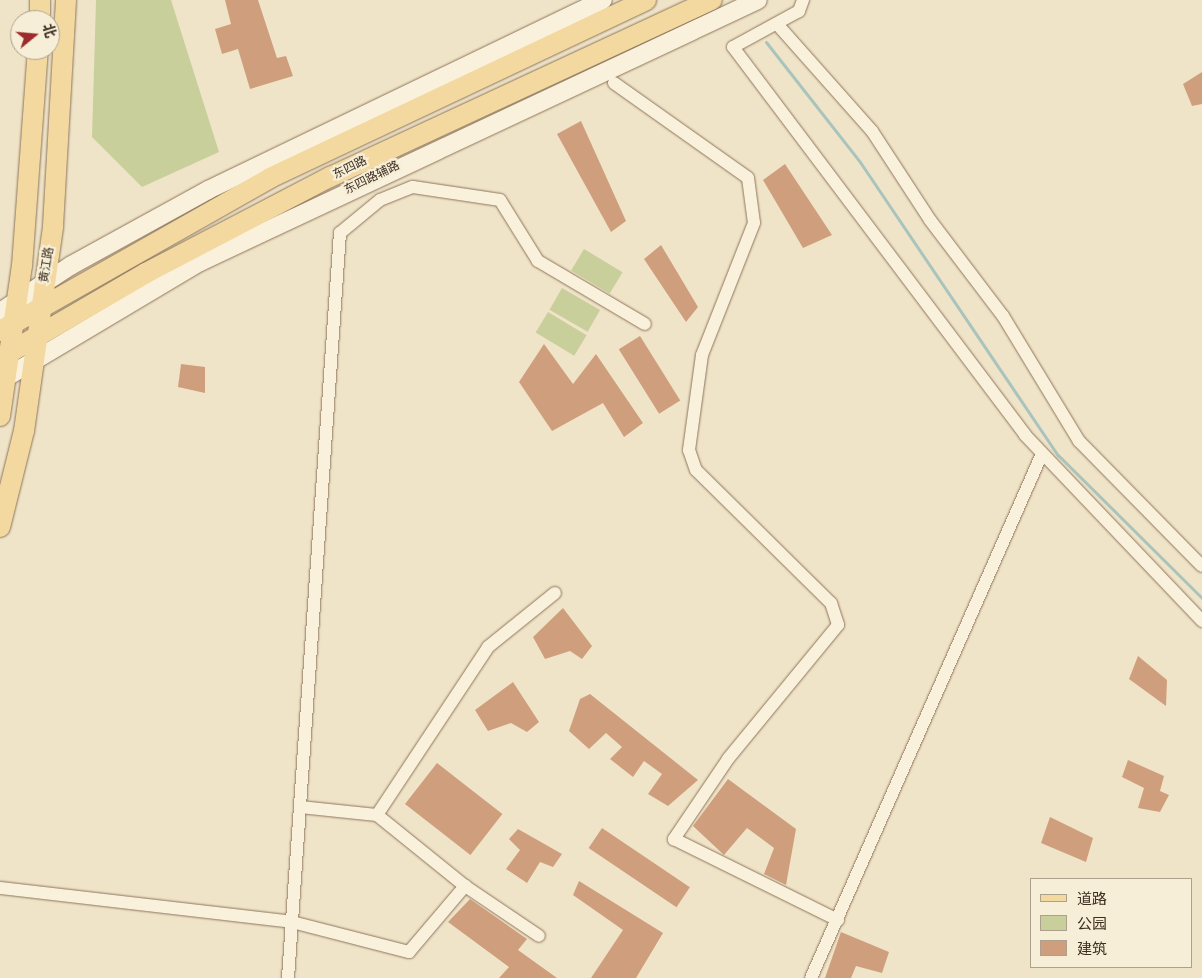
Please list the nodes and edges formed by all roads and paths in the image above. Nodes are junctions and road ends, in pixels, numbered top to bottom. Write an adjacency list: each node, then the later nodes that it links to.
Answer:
1 (66, 0): 10 (main road, 黄江路)
2 (603, 0): 10 (main road)
3 (646, 0): 12 (main road)
4 (712, 0): 15 (main road, 东四路)
5 (758, 0): 17 (main road, 东四路辅路)
6 (803, 0): 7 (street)
7 (777, 24): 20 (street); 22 (street)
8 (37, 60): 11 (main road, 黄江路)
9 (614, 83): 29 (street)
10 (44, 283): 11 (main road); 12 (main road, 黄江路)
11 (18, 300): 13 (main road, 黄江路)
12 (41, 307): 13 (main road); 15 (main road, 黄江路)
13 (5, 322): 16 (main road, 黄江路)
14 (645, 324): 25 (street)
15 (37, 337): 16 (main road, 东四路); 17 (main road, 黄江路)
16 (5, 355): 18 (main road, 黄江路)
17 (34, 360): 18 (main road, 东四路辅路); 21 (main road, 黄江路)
18 (3, 379): 19 (main road, 黄江路)
19 (0, 416)
20 (1041, 456): 24 (street); 29 (street)
21 (0, 527)
22 (1202, 566)
23 (555, 593): 26 (street)
24 (1202, 621)
25 (300, 807): 26 (street); 30 (street)
26 (377, 815): 27 (street)
27 (465, 886): 30 (street); 31 (street)
28 (0, 888): 30 (street)
29 (838, 920): 33 (street)
30 (292, 922): 32 (street)
31 (539, 936)
32 (288, 978)
33 (810, 978)

